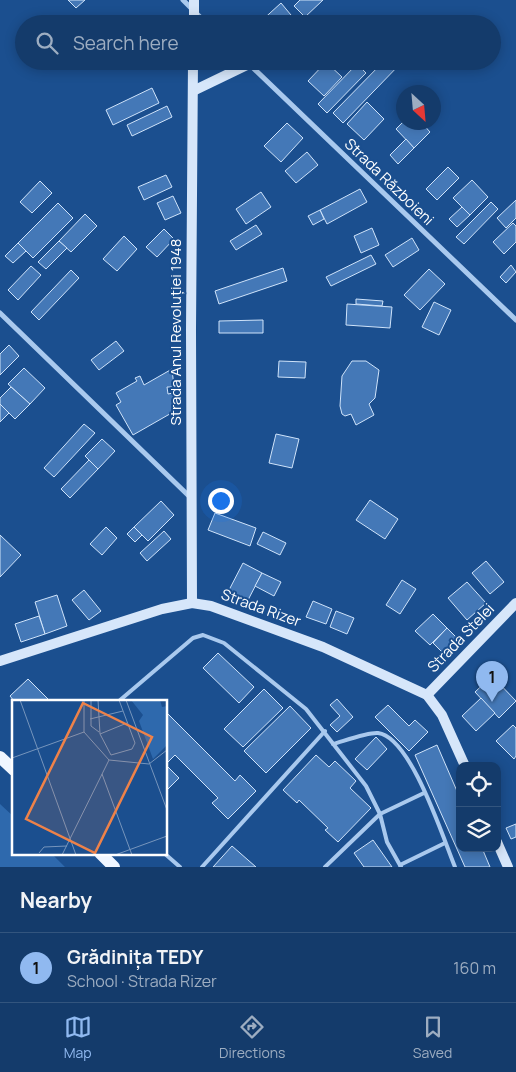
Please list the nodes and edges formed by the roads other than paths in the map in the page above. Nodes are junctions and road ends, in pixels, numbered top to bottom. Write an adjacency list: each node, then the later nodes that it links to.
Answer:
1 (182, 0): 3 (street)
2 (194, 0): 3 (street)
3 (194, 12): 4 (street)
4 (197, 15)
5 (194, 70): 8 (street, Strada Anul Revoluției 1948)
6 (234, 70): 8 (street)
7 (254, 70): 10 (street, Strada Războieni)
8 (193, 91): 11 (street, Strada Anul Revoluției 1948)
9 (0, 313): 11 (street)
10 (516, 320)
11 (191, 498): 12 (street, Strada Anul Revoluției 1948)
12 (192, 603): 14 (street, Strada Rizer); 15 (street, Strada Rizer)
13 (516, 603): 15 (street, Strada Stelei)
14 (0, 660)
15 (427, 695): 20 (street, Strada Rizer)
16 (120, 700): 17 (lane)
17 (325, 731): 18 (lane); 31 (lane)
18 (334, 744): 22 (lane); 23 (lane)
19 (0, 756): 21 (main road)
20 (463, 762)
21 (12, 768)
22 (424, 793): 23 (lane); 24 (lane)
23 (380, 814): 28 (lane); 32 (lane)
24 (445, 843): 28 (lane); 33 (lane)
25 (501, 851): 34 (street)
26 (101, 854): 29 (main road)
27 (165, 854): 30 (lane)
28 (400, 866)
29 (114, 867)
30 (180, 867)
31 (202, 867)
32 (324, 867)
33 (456, 867)
34 (508, 867)

